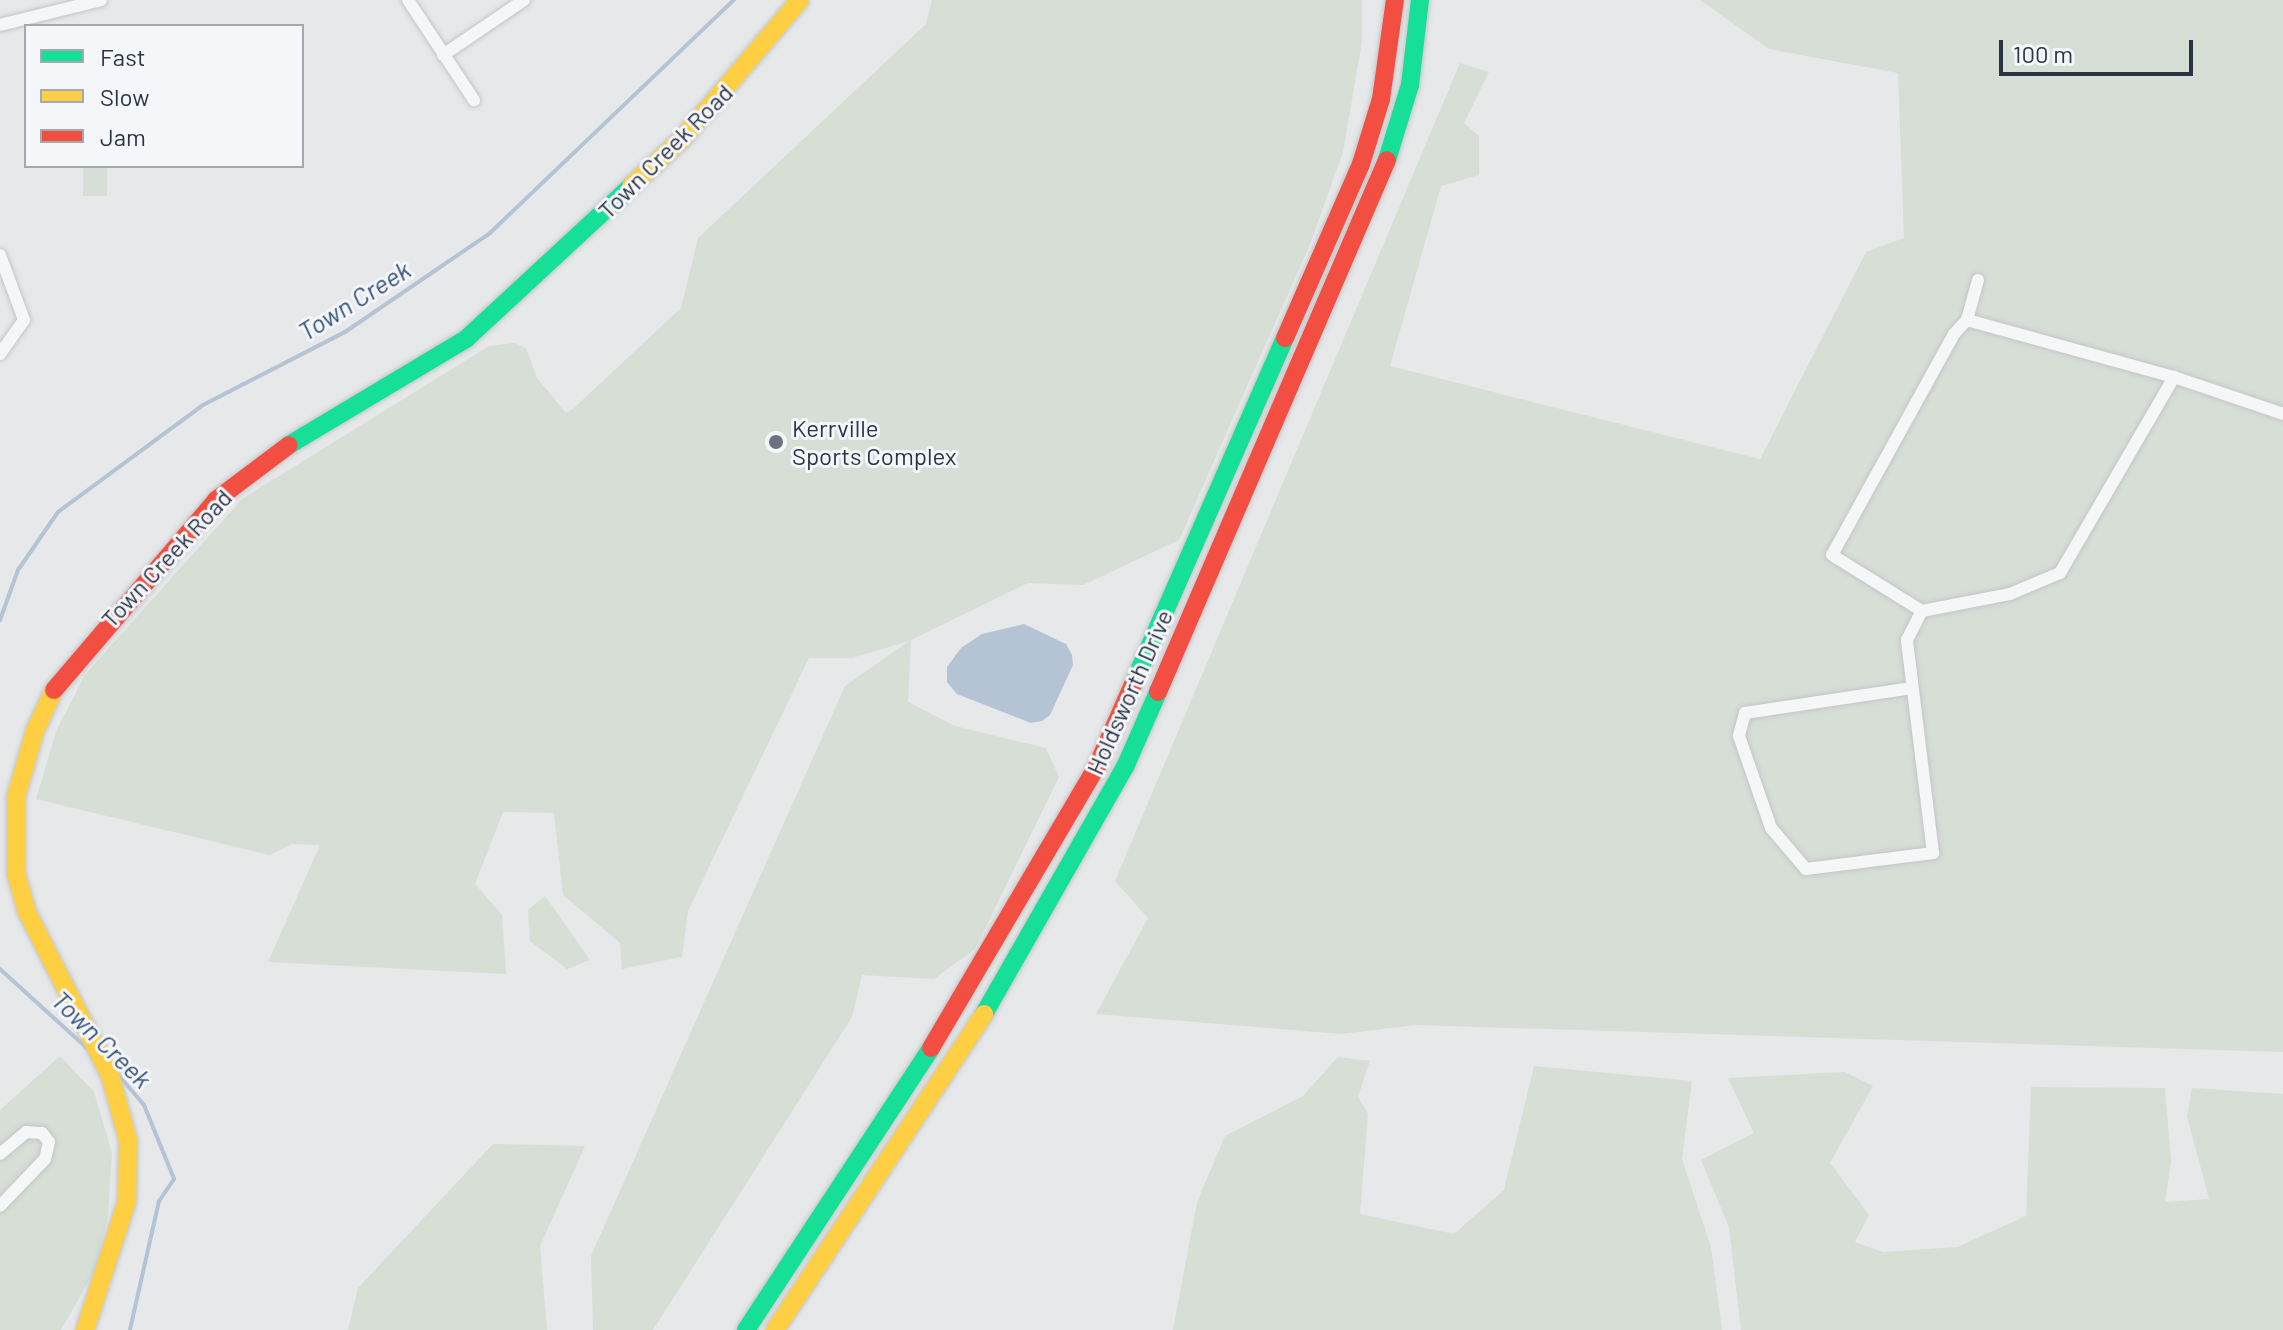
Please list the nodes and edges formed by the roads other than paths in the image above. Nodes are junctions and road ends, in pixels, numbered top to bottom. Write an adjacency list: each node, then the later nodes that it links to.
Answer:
1 (101, 0): 7 (street)
2 (408, 0): 8 (street)
3 (524, 0): 8 (street)
4 (800, 0): 23 (main road, Town Creek Road)
5 (1395, 0): 17 (main road, Holdsworth Drive)
6 (1420, 0): 18 (main road, Holdsworth Drive)
7 (0, 25)
8 (443, 55): 9 (street)
9 (474, 100)
10 (0, 255): 13 (street)
11 (1978, 280): 12 (street)
12 (1967, 320): 14 (street); 16 (street)
13 (0, 354)
14 (2174, 377): 15 (street); 16 (street)
15 (2283, 414)
16 (1922, 611): 19 (street)
17 (1154, 638): 18 (main road); 22 (main road, Holdsworth Drive)
18 (1176, 646): 24 (main road, Holdsworth Drive)
19 (1912, 688): 19 (street)
20 (0, 1154): 21 (street)
21 (0, 1206)
22 (750, 1328)
23 (85, 1330)
24 (775, 1330)

